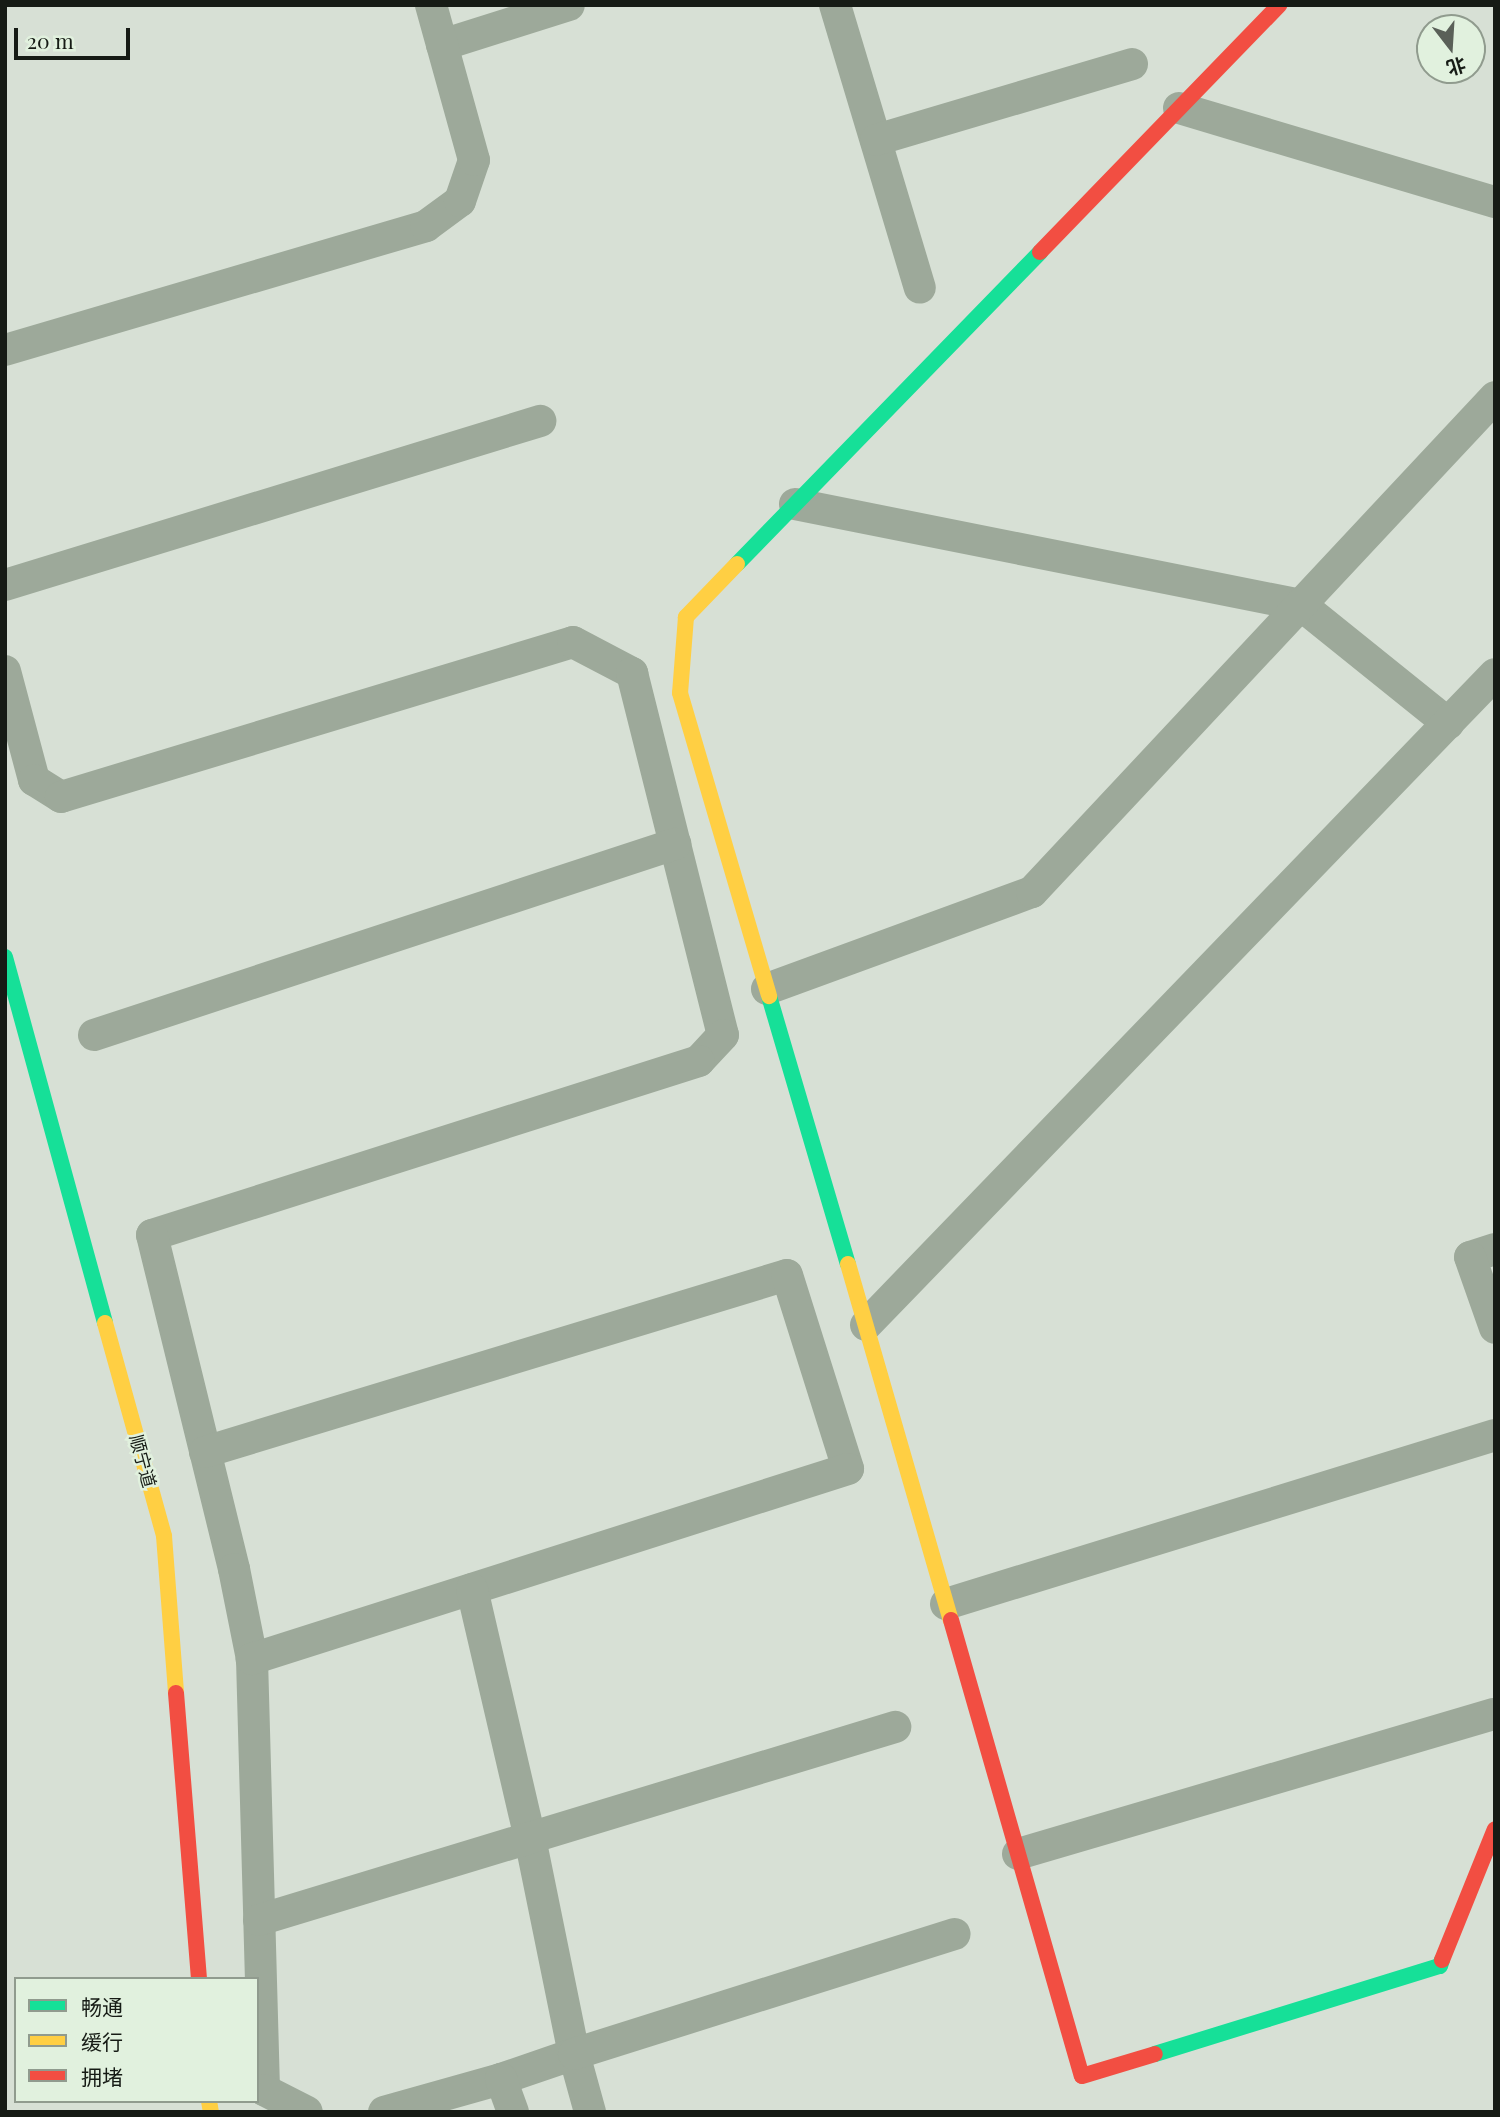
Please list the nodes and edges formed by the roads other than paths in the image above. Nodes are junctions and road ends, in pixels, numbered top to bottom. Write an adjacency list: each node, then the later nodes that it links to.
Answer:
1 (431, 5): 5 (street)
2 (569, 5): 5 (street)
3 (835, 5): 8 (street)
4 (1279, 5): 7 (street)
5 (442, 45): 11 (street)
6 (1132, 64): 8 (street)
7 (1179, 108): 9 (street); 14 (street)
8 (876, 140): 10 (street)
9 (1495, 202)
10 (920, 289)
11 (5, 350)
12 (1495, 397): 16 (street)
13 (540, 421): 15 (street)
14 (795, 504): 16 (street); 22 (street)
15 (5, 585)
16 (1301, 606): 19 (street); 22 (street)
17 (5, 671): 20 (street)
18 (1495, 674): 19 (street)
19 (1448, 723): 25 (street)
20 (675, 844): 23 (street); 28 (street)
21 (5, 957): 39 (street, 顺宁道)
22 (767, 989): 25 (street)
23 (94, 1035)
24 (1495, 1249): 26 (street)
25 (866, 1325): 30 (street)
26 (1495, 1328)
27 (1495, 1435): 30 (street)
28 (205, 1452): 29 (street); 31 (street)
29 (472, 1589): 31 (street); 35 (street)
30 (947, 1604): 36 (street)
31 (252, 1659): 37 (street)
32 (1495, 1714): 36 (street)
33 (895, 1727): 35 (street)
34 (1495, 1829): 36 (street)
35 (530, 1838): 37 (street); 40 (street)
36 (1018, 1854)
37 (259, 1920): 42 (street)
38 (955, 1934): 40 (street)
39 (199, 1977)
40 (575, 2054): 41 (street); 45 (street)
41 (501, 2079): 43 (street); 44 (street)
42 (307, 2112)
43 (384, 2112)
44 (513, 2112)
45 (590, 2112)

